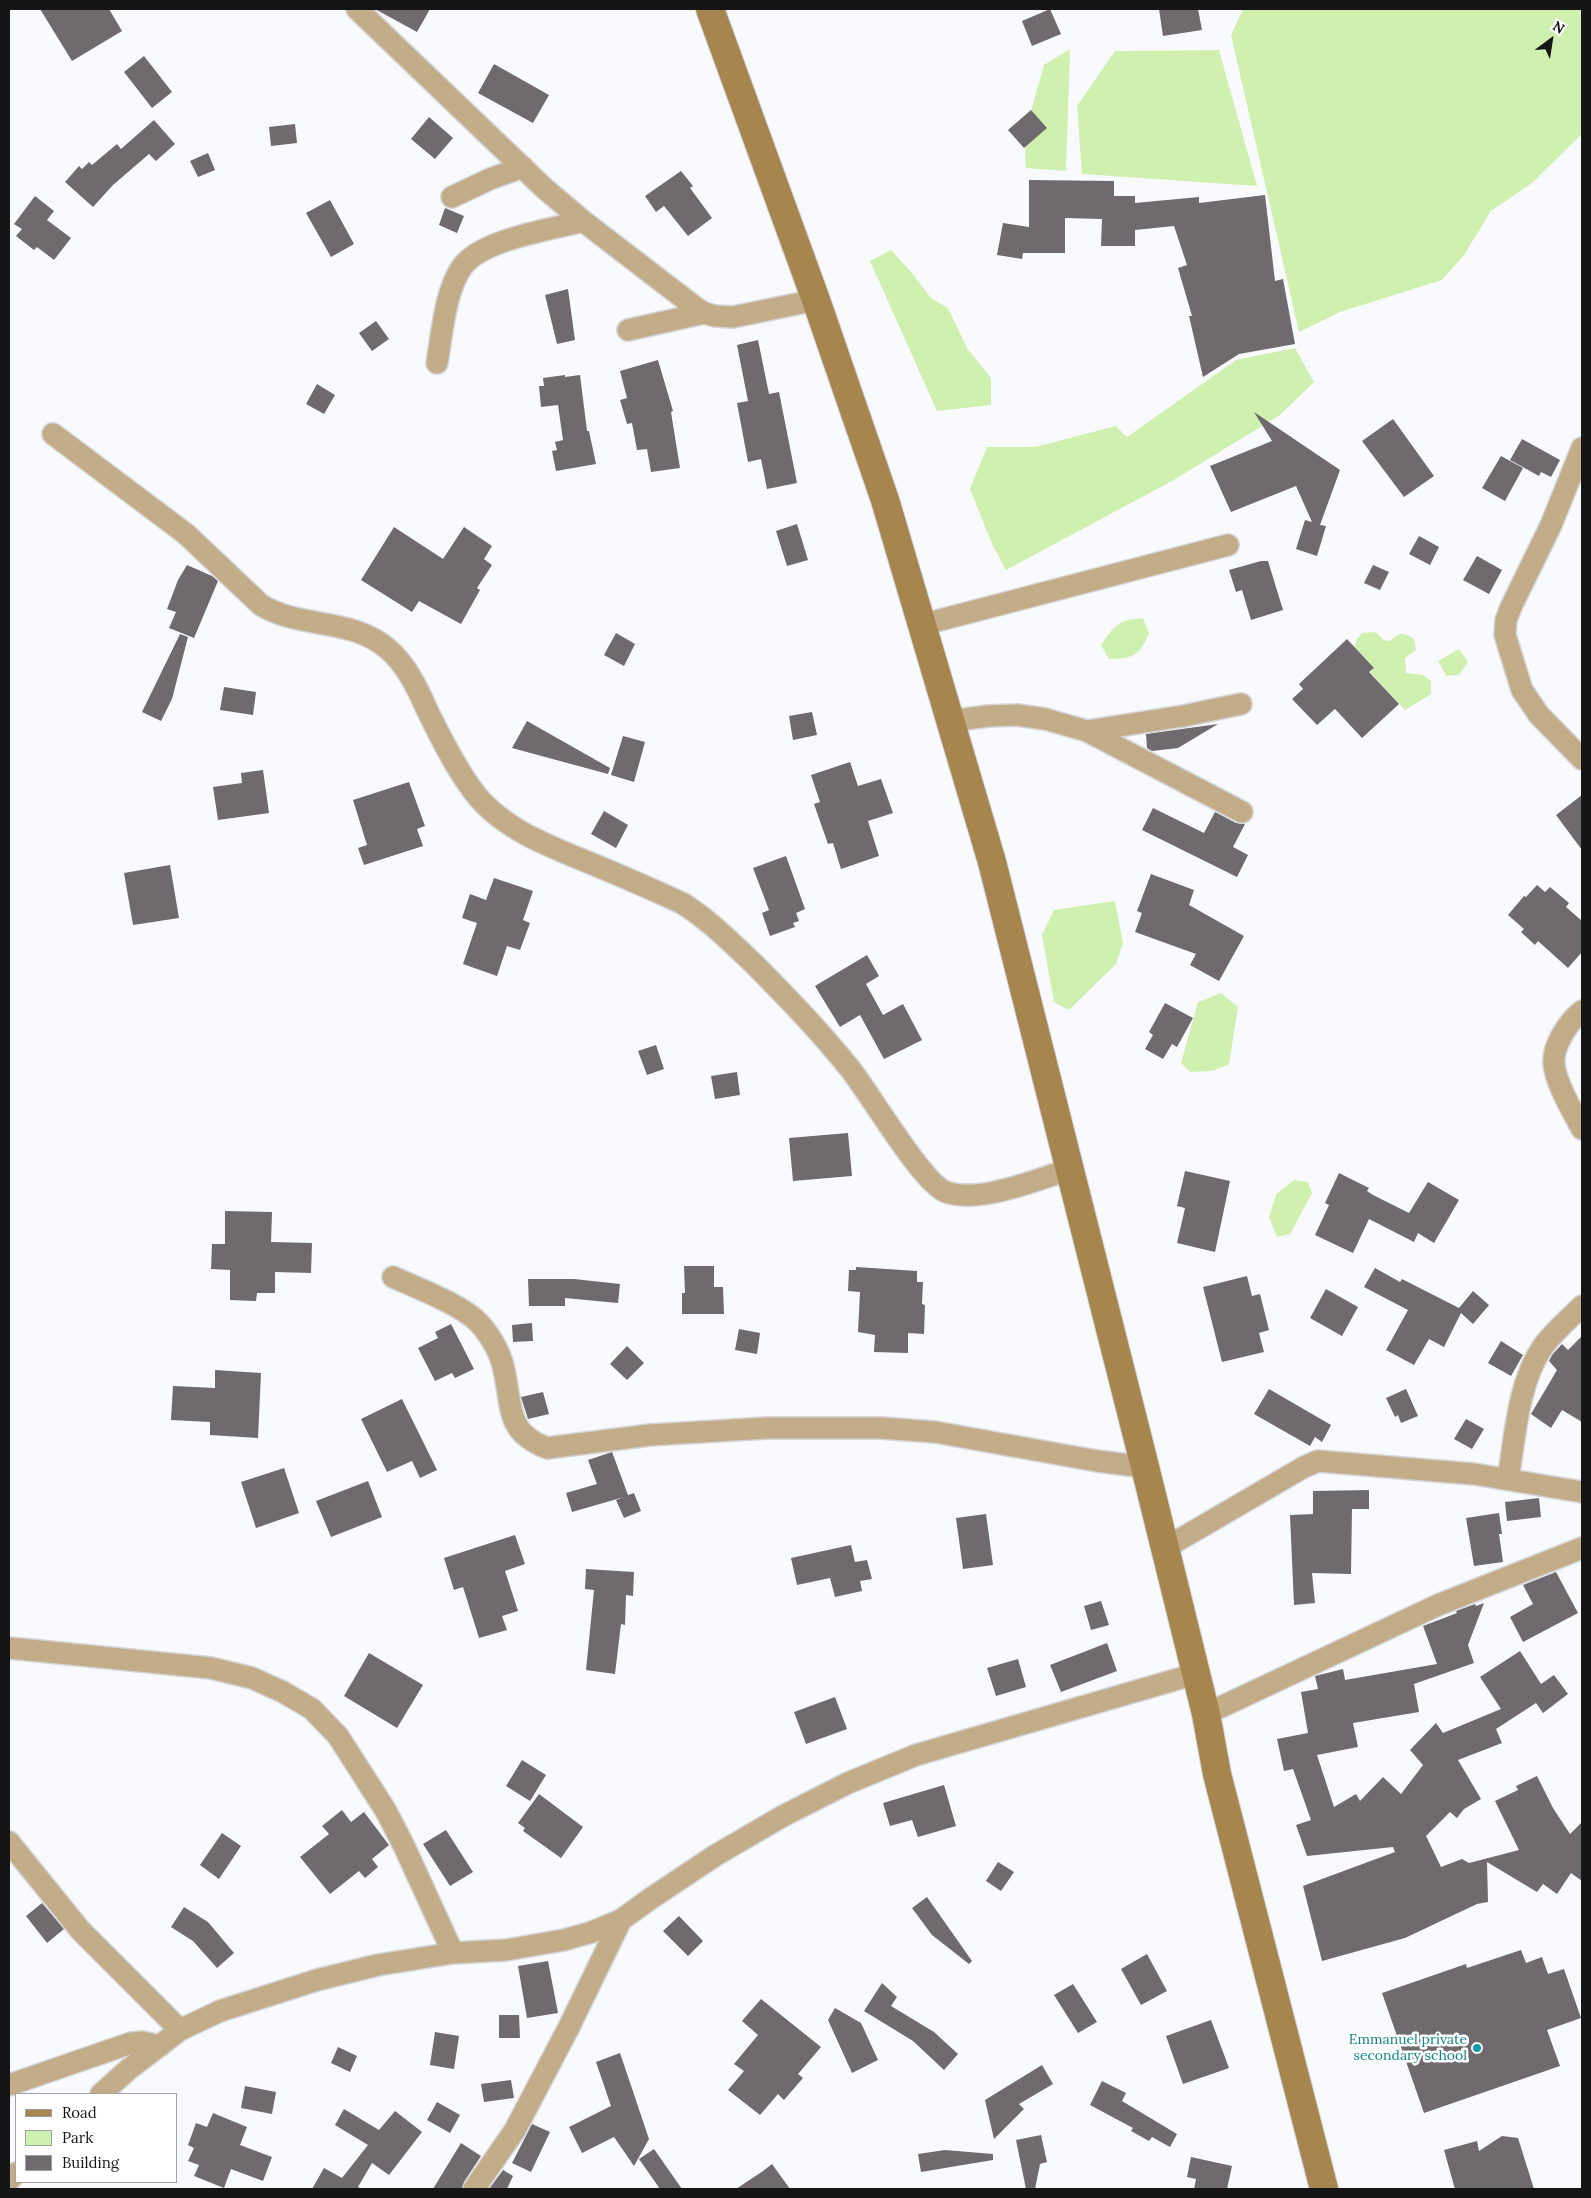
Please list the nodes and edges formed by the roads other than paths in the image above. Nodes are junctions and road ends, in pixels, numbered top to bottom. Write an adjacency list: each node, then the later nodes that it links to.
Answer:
1 (357, 9): 3 (street)
2 (710, 9): 6 (main road)
3 (523, 167): 4 (street); 5 (street)
4 (452, 197)
5 (583, 222): 7 (street); 9 (street)
6 (816, 300): 7 (street); 13 (main road)
7 (704, 313): 8 (street)
8 (628, 330)
9 (437, 363)
10 (53, 434): 21 (street)
11 (1582, 448): 17 (street)
12 (1228, 545): 13 (street)
13 (921, 626): 15 (main road)
14 (1242, 704): 16 (street)
15 (951, 721): 16 (street); 21 (main road)
16 (1087, 731): 18 (street)
17 (1582, 759)
18 (1242, 812)
19 (1582, 1010): 20 (street)
20 (1582, 1129)
21 (1071, 1169): 24 (main road)
22 (393, 1277): 24 (street)
23 (1582, 1306): 25 (street)
24 (1145, 1467): 27 (main road)
25 (1508, 1479): 26 (street); 27 (street)
26 (1582, 1492)
27 (1165, 1548): 30 (main road)
28 (1582, 1548): 31 (street)
29 (9, 1648): 34 (street)
30 (1195, 1674): 31 (main road); 33 (street)
31 (1206, 1714): 40 (main road)
32 (9, 1842): 35 (street)
33 (621, 1920): 34 (street); 39 (street)
34 (453, 1954): 35 (street)
35 (180, 2030): 36 (street)
36 (160, 2046): 37 (street); 38 (street)
37 (9, 2084)
38 (103, 2093)
39 (474, 2189)
40 (1324, 2189)

